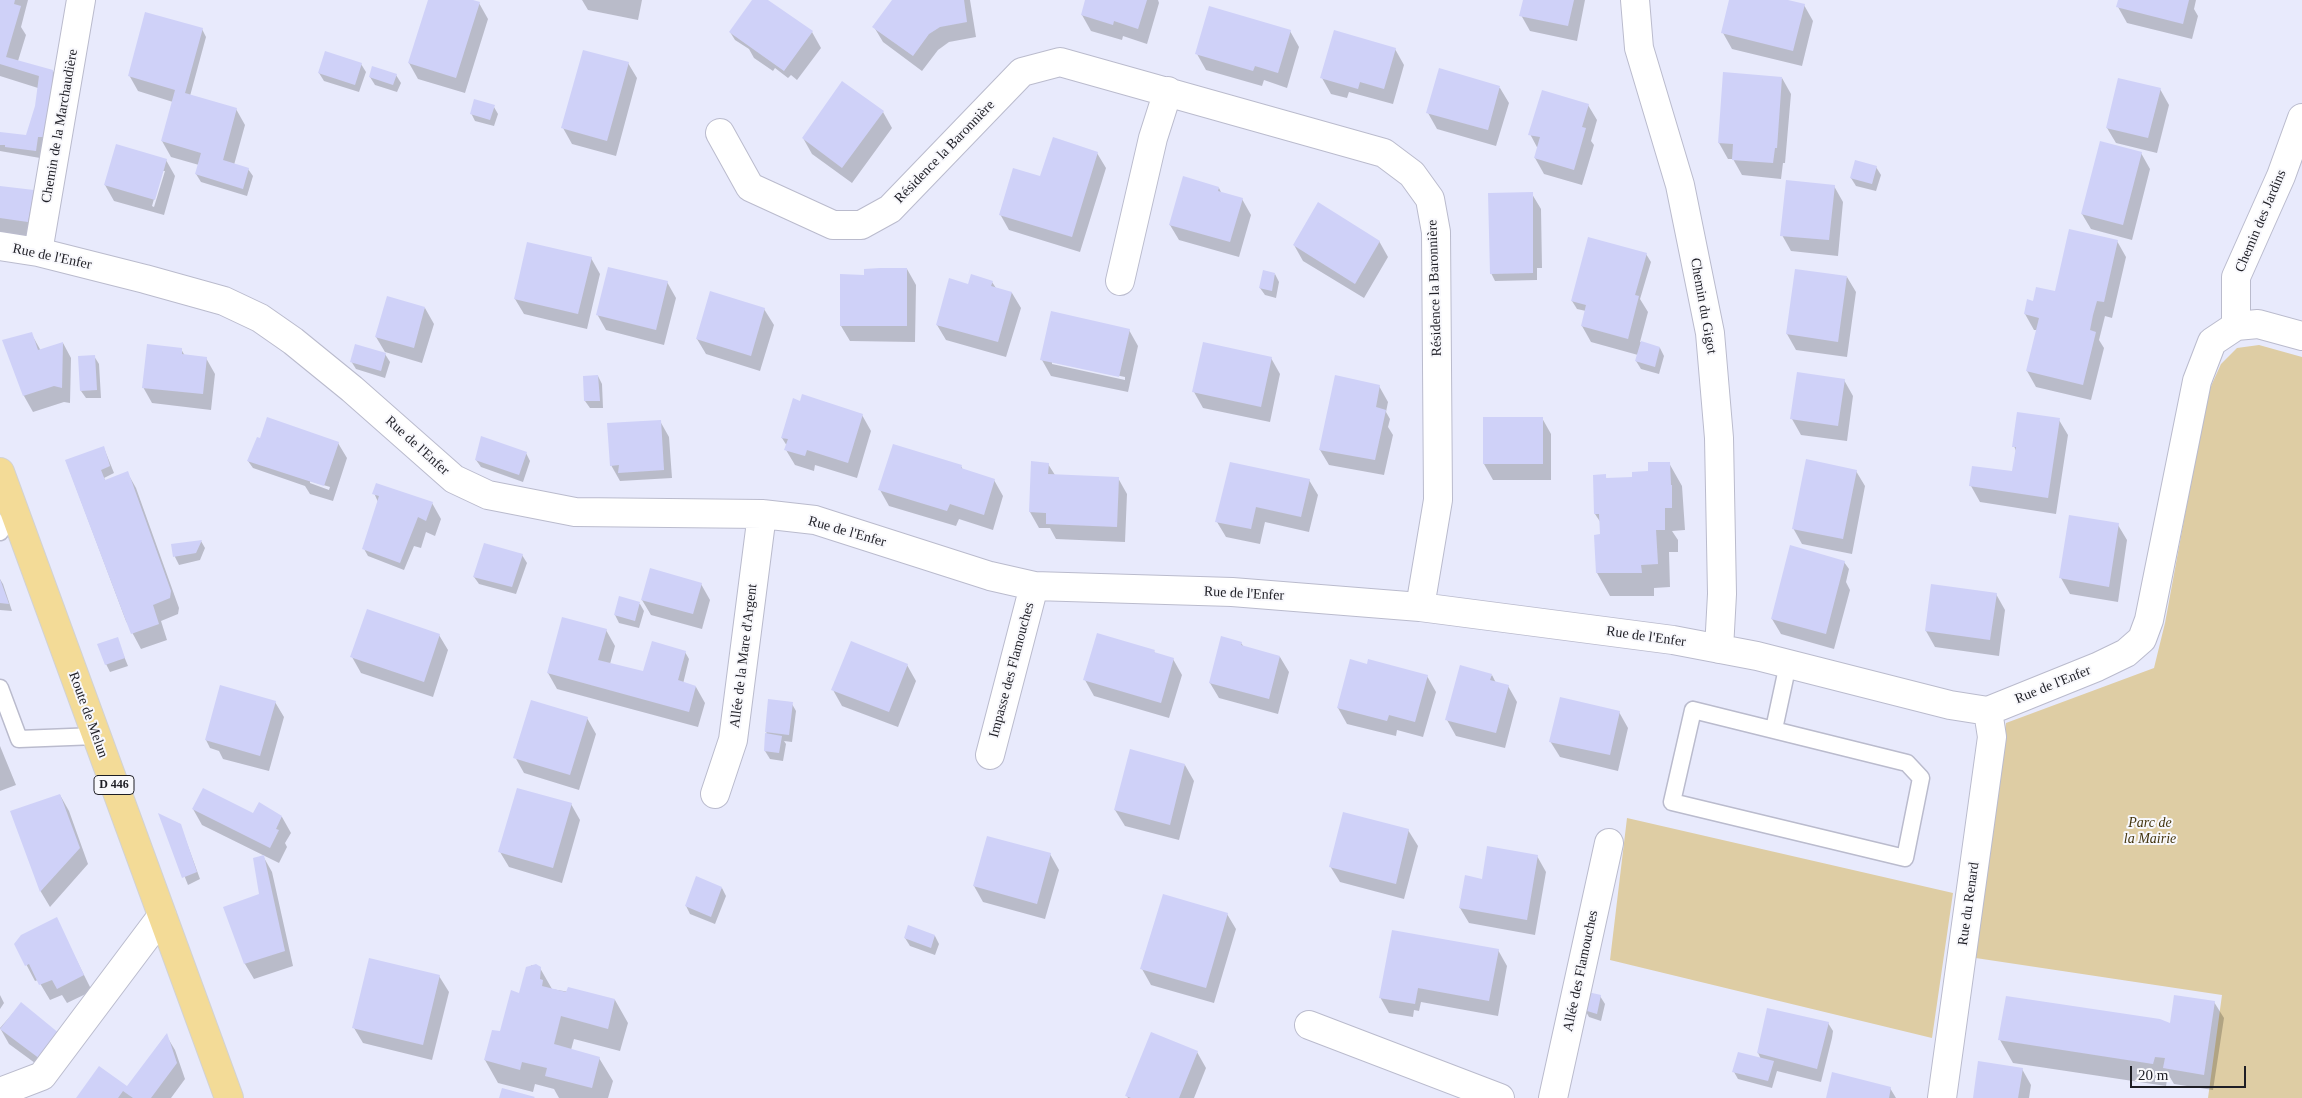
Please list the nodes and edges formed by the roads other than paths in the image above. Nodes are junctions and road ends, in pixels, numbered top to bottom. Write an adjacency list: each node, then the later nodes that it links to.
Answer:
1 (81, 0): 7 (street, Chemin de la Marchaudière)
2 (1635, 0): 16 (street, Chemin du Gigot)
3 (1168, 91): 5 (street, Résidence la Baronnière); 8 (street); 15 (street, Résidence la Baronnière)
4 (2302, 118): 9 (street, Chemin des Jardins)
5 (720, 133)
6 (0, 246): 7 (street, Rue de l'Enfer)
7 (38, 252): 12 (street, Rue de l'Enfer)
8 (1120, 281)
9 (2236, 326): 10 (street); 19 (street, Rue de l'Enfer)
10 (2302, 336)
11 (0, 472): 13 (main road, Route de Melun / D 446)
12 (762, 514): 14 (street, Rue de l'Enfer); 23 (street, Allée de la Mare d'Argent)
13 (7, 520): 21 (main road, Route de Melun / D 446)
14 (1034, 586): 15 (street, Rue de l'Enfer); 22 (street, Impasse des Flamouches)
15 (1420, 607): 16 (street, Rue de l'Enfer)
16 (1719, 648): 17 (street, Rue de l'Enfer)
17 (1788, 664): 19 (street, Rue de l'Enfer); 20 (lane)
18 (0, 688): 21 (lane)
19 (1988, 711): 31 (street, Rue du Renard)
20 (1774, 729): 20 (lane)
21 (96, 736): 25 (main road, Route de Melun / D 446)
22 (990, 755)
23 (714, 794)
24 (1609, 843): 30 (street, Allée des Flamouches)
25 (162, 916): 27 (street); 28 (main road, Route de Melun / D 446)
26 (1309, 1024): 29 (street)
27 (0, 1092)
28 (229, 1098)
29 (1500, 1098)
30 (1553, 1098)
31 (1942, 1098)

